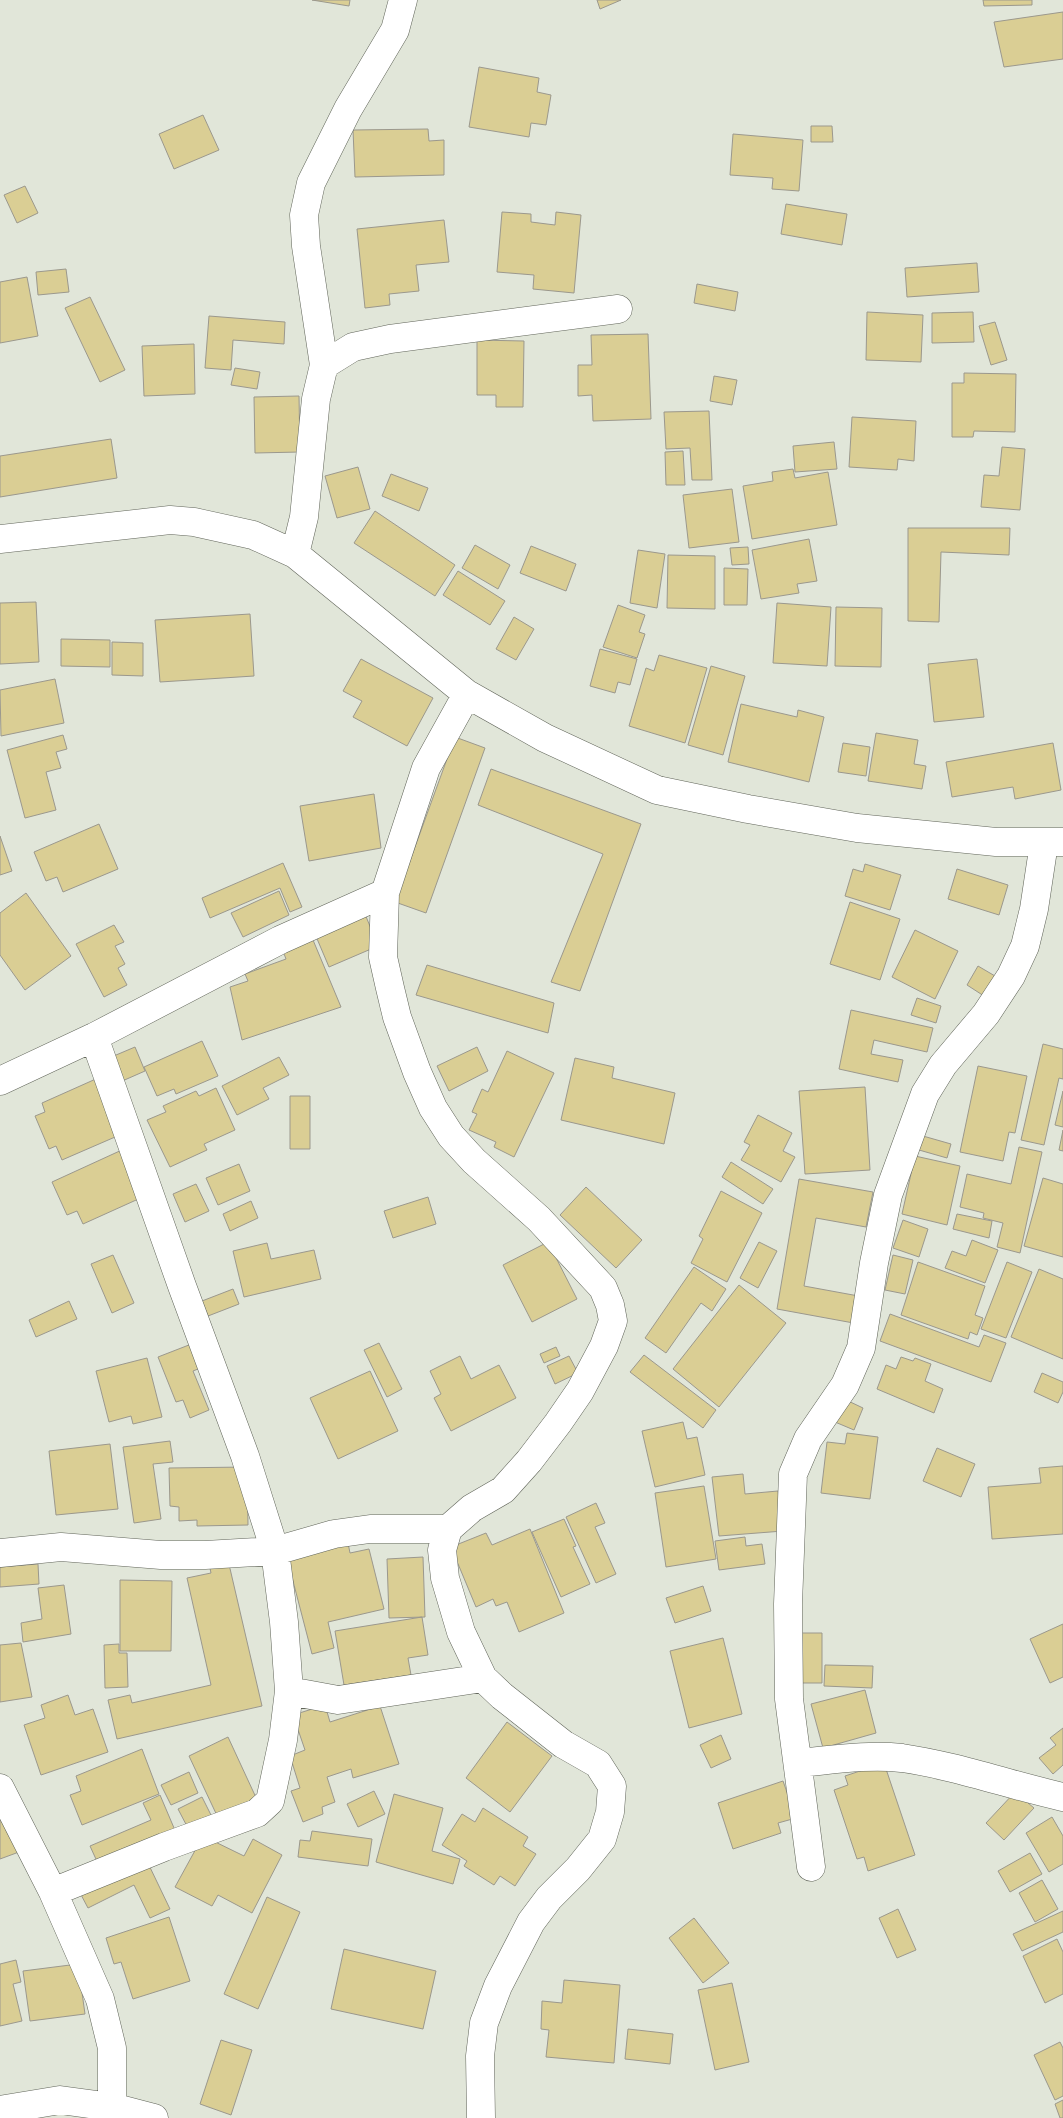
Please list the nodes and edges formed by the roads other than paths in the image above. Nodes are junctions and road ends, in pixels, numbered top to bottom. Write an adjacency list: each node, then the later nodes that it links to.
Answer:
1 (403, 0): 3 (street)
2 (618, 309): 3 (street)
3 (324, 364): 5 (street)
4 (0, 539): 5 (street)
5 (294, 554): 6 (street)
6 (467, 694): 7 (street); 8 (street)
7 (1053, 842): 16 (street)
8 (385, 893): 9 (street); 11 (street)
9 (94, 1037): 10 (street); 12 (street)
10 (0, 1081)
11 (448, 1529): 12 (street); 14 (street)
12 (276, 1551): 13 (street); 15 (street)
13 (0, 1554)
14 (483, 1678): 15 (street); 24 (street)
15 (289, 1691): 20 (street)
16 (799, 1763): 18 (street); 19 (street)
17 (0, 1788): 20 (street)
18 (1063, 1797)
19 (811, 1867)
20 (53, 1892): 22 (street)
21 (0, 2110): 22 (street)
22 (110, 2112): 23 (street)
23 (154, 2118)
24 (481, 2118)

